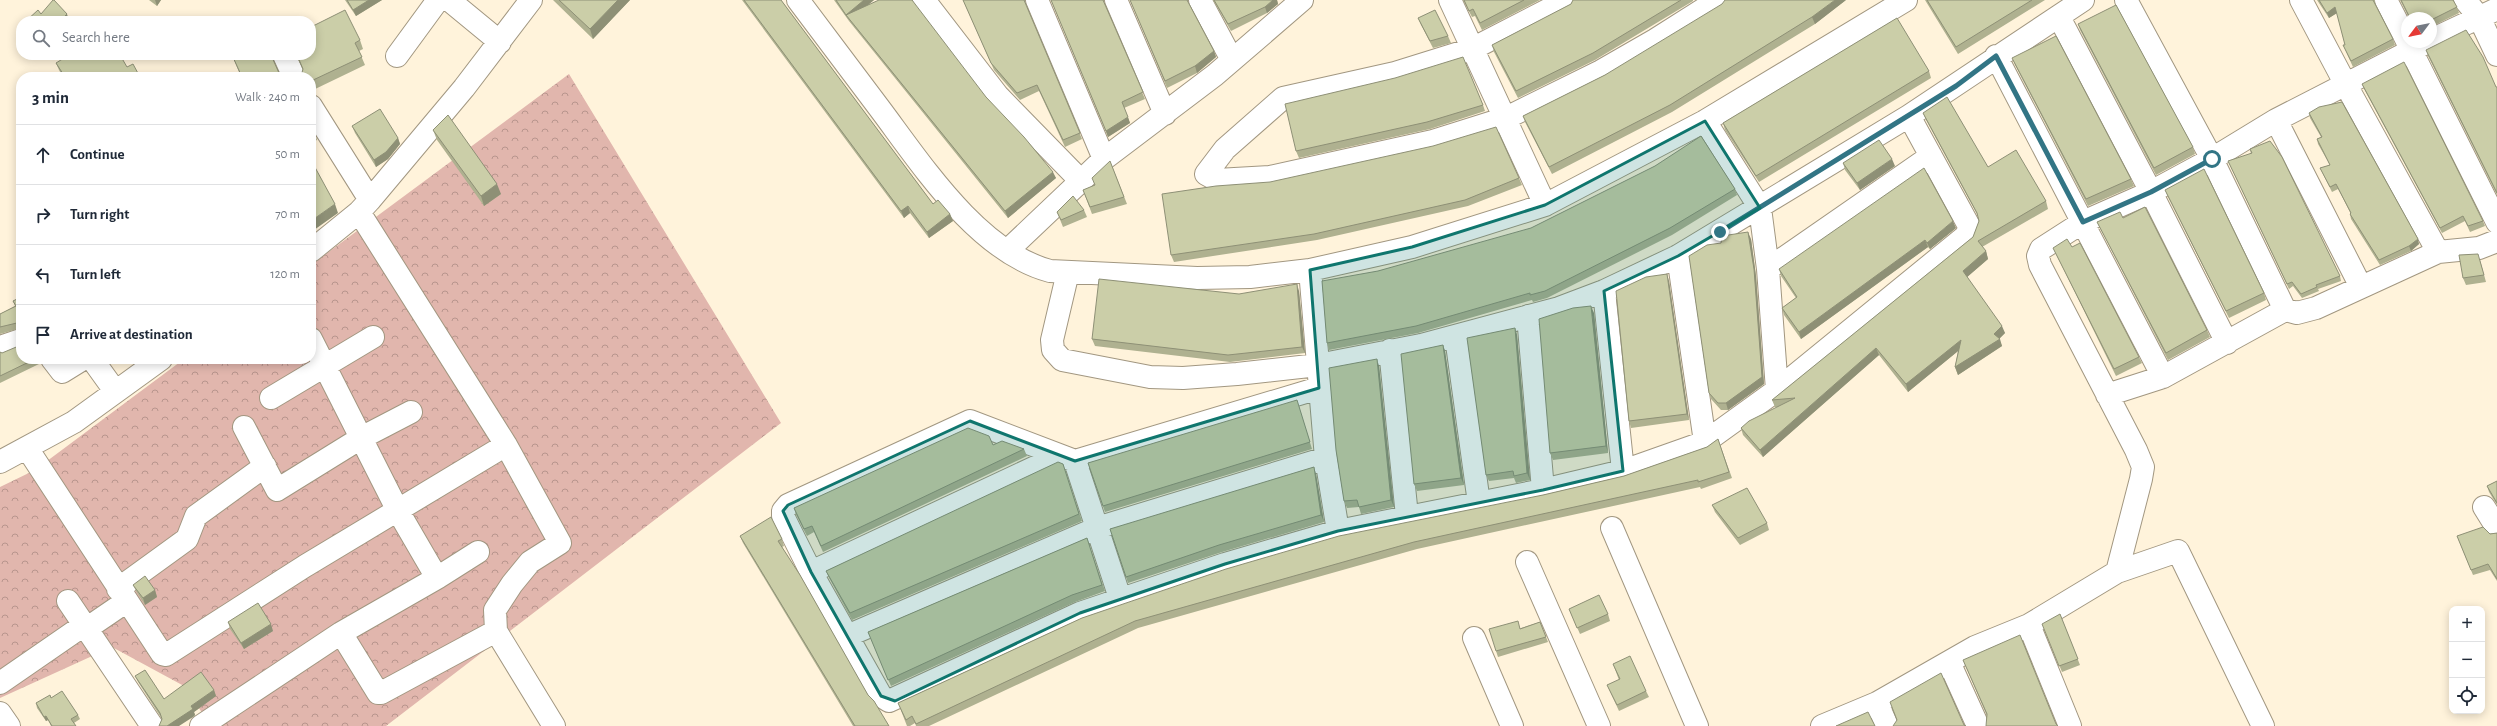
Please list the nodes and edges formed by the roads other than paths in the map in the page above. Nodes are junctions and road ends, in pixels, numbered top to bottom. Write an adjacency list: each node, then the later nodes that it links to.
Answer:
1 (438, 0): 28 (street)
2 (449, 0): 23 (street)
3 (531, 0): 23 (street)
4 (798, 0): 52 (street)
5 (924, 0): 43 (street)
6 (1037, 0): 41 (street)
7 (1116, 0): 34 (street)
8 (1200, 0): 31 (street)
9 (1450, 0): 24 (street)
10 (1568, 0): 24 (street)
11 (1906, 0): 39 (street)
12 (2083, 0): 20 (street)
13 (2126, 0): 42 (street)
14 (2301, 0): 33 (street)
15 (2386, 0): 21 (street)
16 (2465, 0): 19 (street)
17 (1709, 2): 37 (street)
18 (1290, 5): 31 (street)
19 (2488, 13): 22 (street); 27 (street)
20 (2058, 17): 29 (street); 44 (street)
21 (2401, 24)
22 (2437, 37)
23 (500, 42): 46 (street)
24 (1472, 48): 37 (street); 37 (street)
25 (2406, 48): 33 (street)
26 (2415, 48): 49 (street)
27 (2497, 55)
28 (398, 56)
29 (1996, 56): 36 (street); 48 (street)
30 (286, 60): 32 (street)
31 (1232, 60): 34 (street)
32 (292, 72)
33 (2346, 85): 38 (street); 53 (street)
34 (1165, 114): 41 (street)
35 (316, 115): 46 (street)
36 (1910, 116): 40 (street); 47 (street)
37 (1506, 118): 45 (street)
38 (2276, 120): 42 (street); 58 (street)
39 (1705, 122): 45 (street); 47 (street)
40 (1931, 156): 55 (street); 77 (street)
41 (1104, 159): 43 (street)
42 (2212, 159): 44 (street); 60 (street)
43 (1080, 180): 52 (street)
44 (2151, 192): 48 (street); 65 (street)
45 (1544, 205): 56 (street)
46 (364, 206): 51 (street); 85 (street)
47 (1760, 208): 54 (street); 55 (street)
48 (2083, 222): 75 (street); 79 (street)
49 (2497, 222)
50 (2497, 241): 53 (street)
51 (316, 247)
52 (1007, 251): 57 (street)
53 (2438, 252): 58 (street)
54 (1678, 256): 59 (street); 84 (street)
55 (1768, 269): 77 (street)
56 (1310, 270): 57 (street); 73 (street)
57 (1068, 272): 73 (street)
58 (2361, 287): 60 (street)
59 (1604, 291): 61 (street); 91 (street)
60 (2285, 310): 65 (street)
61 (1528, 316): 63 (street); 92 (street)
62 (373, 337): 74 (street)
63 (1456, 337): 68 (street); 93 (street)
64 (16, 342): 66 (street)
65 (2227, 343): 75 (street)
66 (0, 348)
67 (316, 349): 74 (street)
68 (1390, 350): 73 (street); 96 (street)
69 (56, 364): 70 (street)
70 (75, 364)
71 (96, 364): 78 (street)
72 (154, 364): 78 (street)
73 (1318, 365): 76 (street)
74 (325, 366): 80 (street); 83 (street)
75 (2163, 377): 79 (street)
76 (1319, 388): 87 (street); 88 (street)
77 (1777, 390): 84 (street)
78 (115, 391): 86 (street)
79 (2107, 395): 104 (street)
80 (271, 398)
81 (411, 412): 83 (street)
82 (244, 427): 90 (street)
83 (361, 438): 90 (street); 95 (street)
84 (1705, 442): 91 (street)
85 (506, 446): 95 (street); 111 (street)
86 (27, 448): 89 (street); 106 (street)
87 (1326, 458): 97 (street); 100 (street)
88 (1067, 459): 97 (street); 103 (street); 103 (street)
89 (0, 462)
90 (265, 466): 106 (street)
91 (1623, 471): 92 (street)
92 (1543, 490): 93 (street)
93 (1479, 503): 96 (street)
94 (2484, 507): 99 (street)
95 (398, 511): 105 (street); 106 (street)
96 (1408, 516): 100 (street)
97 (1097, 528): 107 (street); 113 (street)
98 (1612, 528): 123 (street)
99 (2497, 528)
100 (1338, 531): 107 (street)
101 (478, 552): 105 (street)
102 (1527, 562): 122 (street)
103 (811, 572): 113 (street)
104 (2117, 572): 109 (street); 128 (street)
105 (437, 578): 112 (street)
106 (122, 595): 110 (street)
107 (1120, 598): 113 (street)
108 (68, 601): 110 (street)
109 (2029, 625): 115 (street); 127 (street)
110 (85, 627): 116 (street); 118 (street)
111 (496, 631): 112 (street); 120 (street)
112 (342, 633): 119 (street)
113 (847, 636)
114 (1474, 638): 121 (street)
115 (1949, 662): 117 (street); 126 (street)
116 (0, 683)
117 (1877, 703): 124 (street); 125 (street)
118 (152, 726)
119 (201, 726)
120 (554, 726)
121 (1512, 726)
122 (1599, 726)
123 (1697, 726)
124 (1822, 726)
125 (1887, 726)
126 (1978, 726)
127 (2070, 726)
128 (2263, 726)

